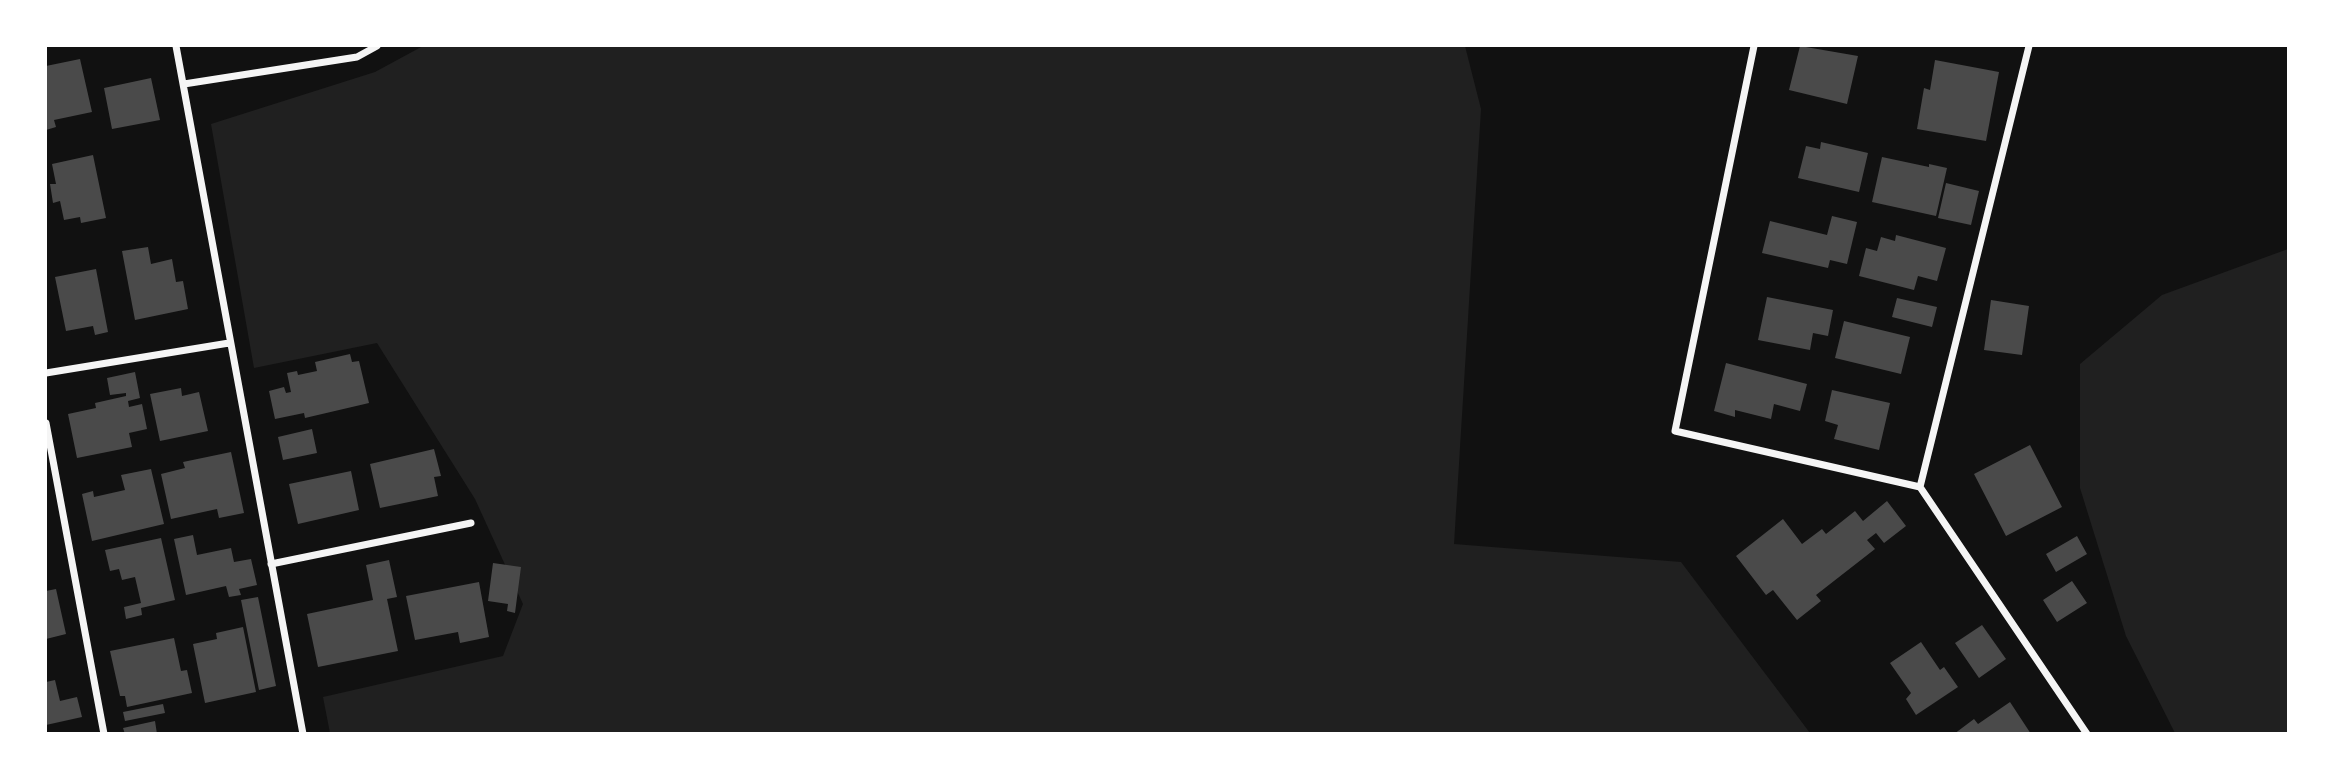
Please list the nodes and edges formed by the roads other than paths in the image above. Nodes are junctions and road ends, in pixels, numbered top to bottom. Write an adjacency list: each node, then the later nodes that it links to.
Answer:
1 (176, 46): 5 (street)
2 (377, 46): 5 (street)
3 (1755, 46): 9 (street)
4 (2029, 46): 9 (street)
5 (184, 84): 6 (street)
6 (229, 343): 7 (street); 11 (street)
7 (46, 373)
8 (46, 423): 12 (street)
9 (1920, 487): 14 (street)
10 (471, 523): 11 (street)
11 (271, 564): 13 (street)
12 (104, 733)
13 (303, 733)
14 (2087, 733)

